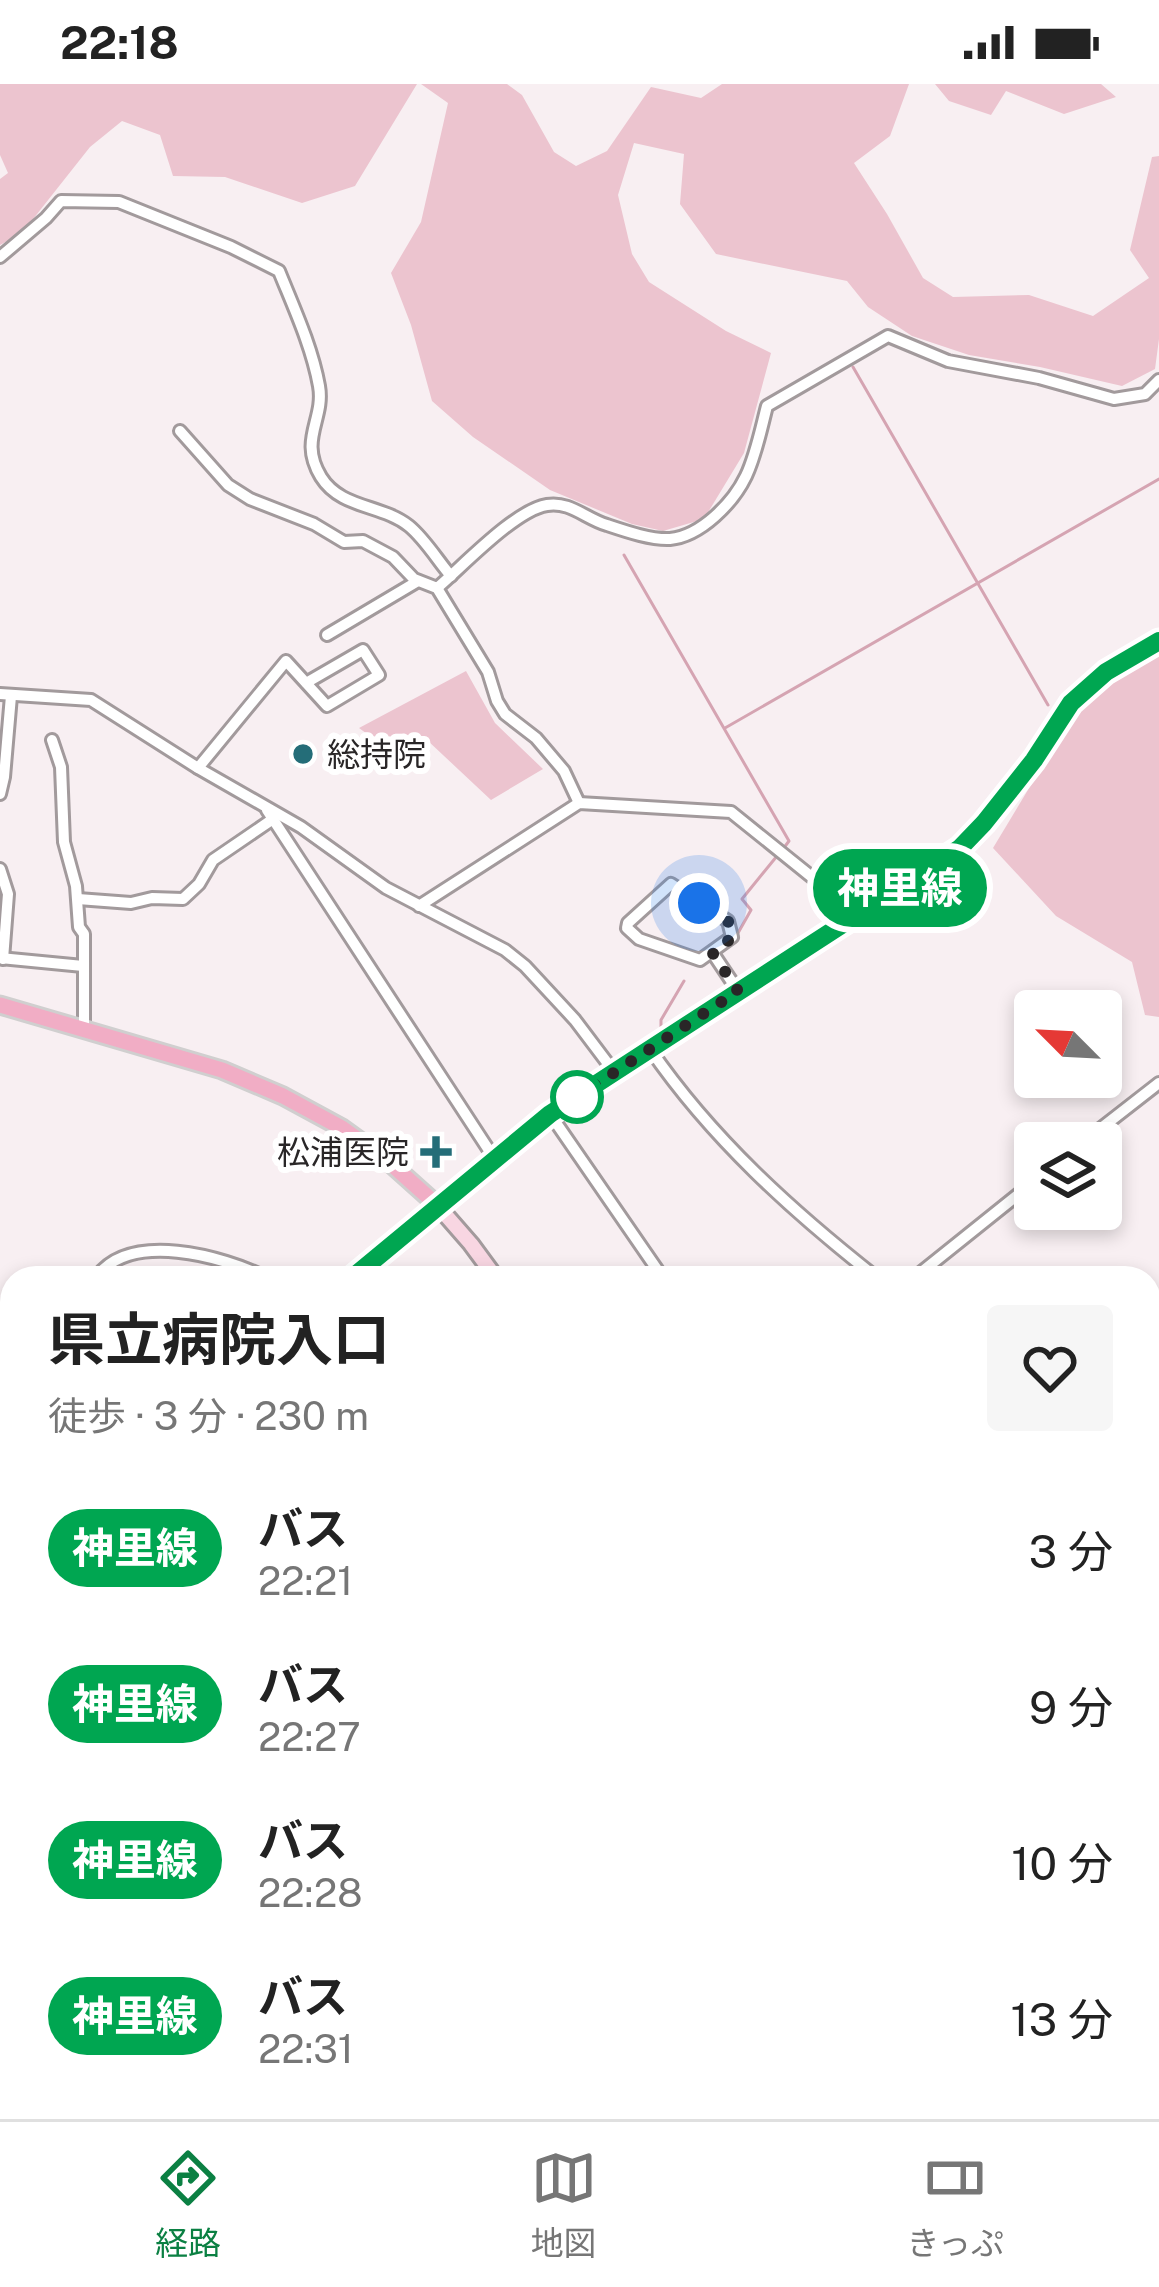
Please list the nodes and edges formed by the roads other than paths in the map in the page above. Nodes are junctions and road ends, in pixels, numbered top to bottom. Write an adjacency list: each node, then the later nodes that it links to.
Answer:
1 (0, 257): 4 (street)
2 (1159, 380): 4 (street)
3 (180, 431): 5 (street)
4 (451, 576): 6 (street)
5 (418, 580): 6 (street); 7 (street)
6 (437, 588): 14 (street)
7 (327, 635)
8 (1159, 641): 20 (main road)
9 (306, 683): 9 (street); 12 (street)
10 (6, 695): 12 (street); 13 (street)
11 (52, 740): 18 (street)
12 (198, 769): 15 (street)
13 (0, 794)
14 (579, 803): 19 (street); 20 (street)
15 (265, 807): 16 (street); 19 (street)
16 (273, 819): 18 (street); 32 (street)
17 (0, 869): 22 (street)
18 (78, 899): 23 (street)
19 (419, 906): 28 (street)
20 (856, 917): 24 (main road)
21 (712, 952): 21 (street); 24 (street)
22 (1, 959): 23 (street)
23 (83, 966): 26 (street)
24 (738, 991): 27 (main road)
25 (0, 1005): 26 (main road)
26 (84, 1029): 34 (main road)
27 (650, 1049): 28 (main road); 40 (street)
28 (615, 1072): 30 (main road)
29 (1159, 1083): 31 (street)
30 (550, 1114): 32 (main road); 39 (street)
31 (1109, 1122)
32 (494, 1158): 34 (main road)
33 (1014, 1197): 41 (street)
34 (437, 1205): 37 (main road); 38 (street)
35 (106, 1266): 36 (street)
36 (236, 1266)
37 (366, 1266)
38 (487, 1266)
39 (655, 1266)
40 (863, 1266)
41 (929, 1266)

